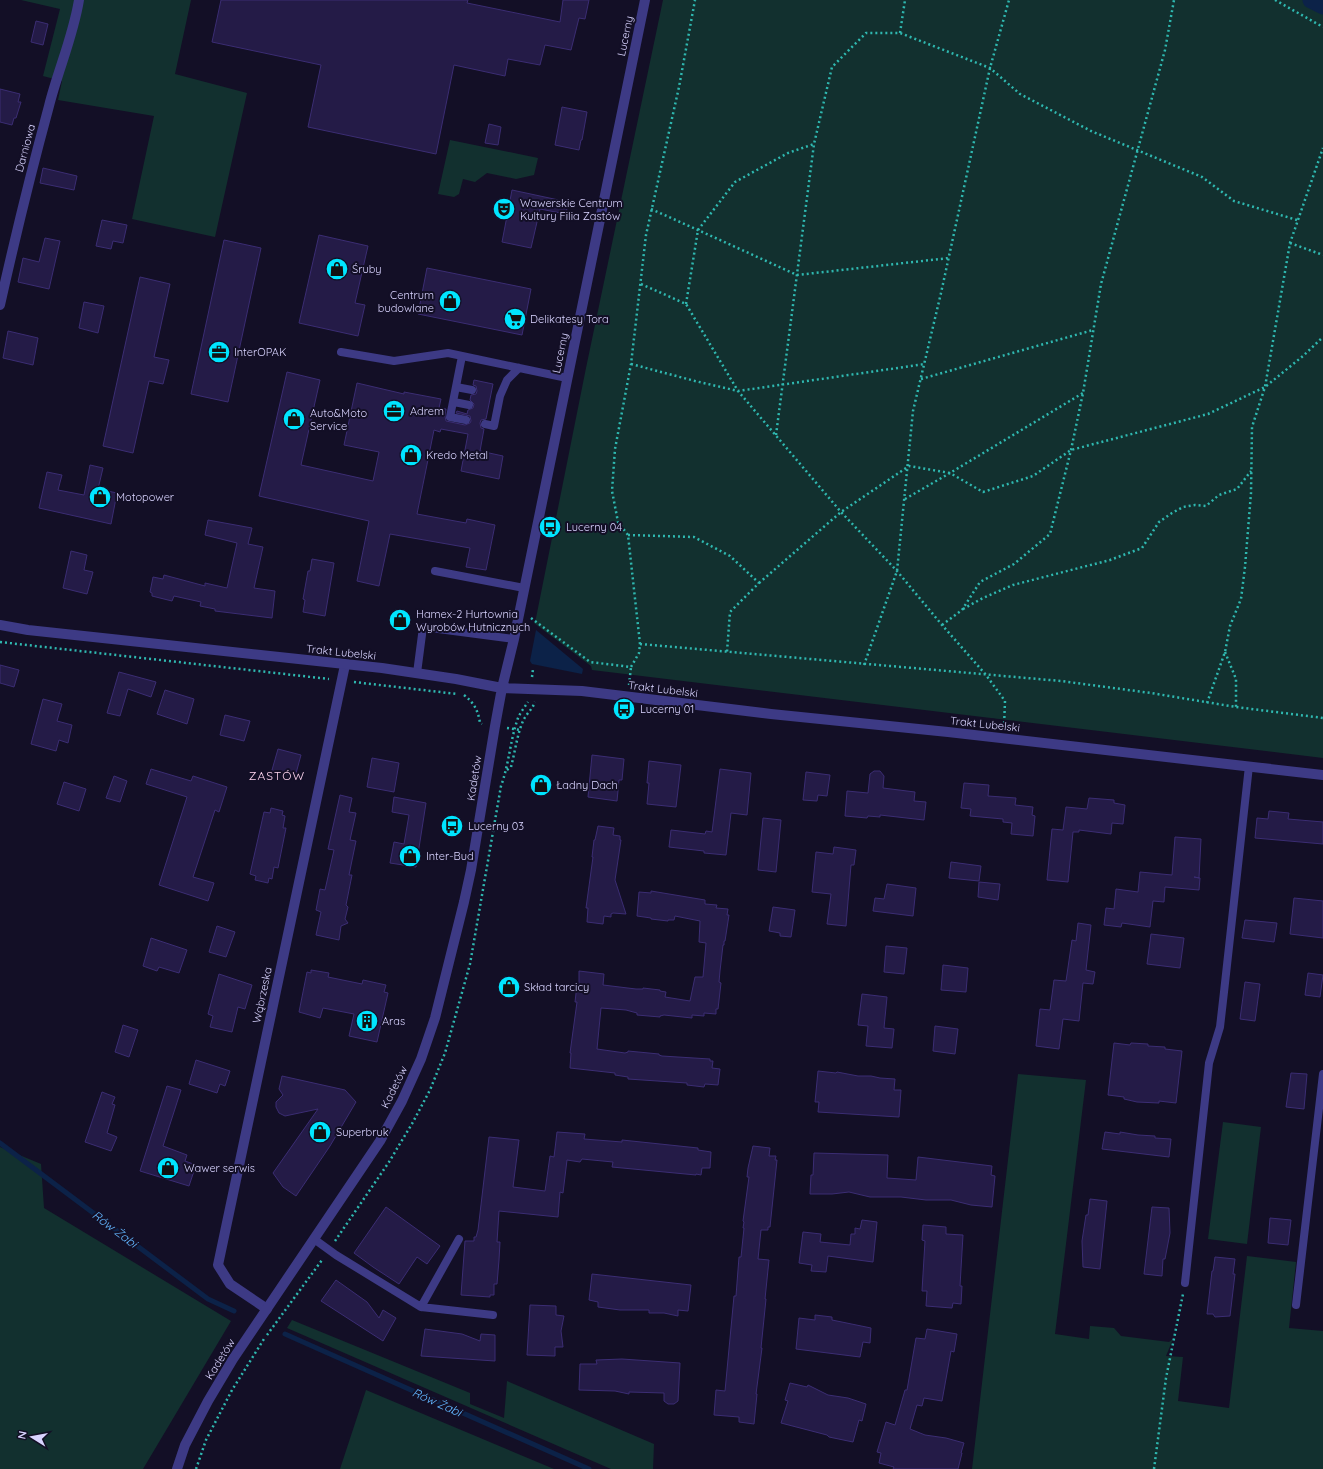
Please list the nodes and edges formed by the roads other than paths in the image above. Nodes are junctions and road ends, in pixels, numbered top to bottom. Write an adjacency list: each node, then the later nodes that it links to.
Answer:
1 (79, 0): 3 (street, Darniowa)
2 (645, 0): 7 (street, Lucerny)
3 (0, 305)
4 (341, 352): 5 (lane)
5 (462, 356): 6 (lane); 8 (lane)
6 (519, 368): 7 (lane); 11 (lane)
7 (567, 378): 19 (street, Lucerny)
8 (456, 387): 9 (lane); 12 (lane)
9 (472, 390)
10 (491, 394): 11 (lane)
11 (500, 396): 15 (lane)
12 (454, 402): 13 (lane); 16 (lane)
13 (469, 405)
14 (488, 409): 15 (lane)
15 (497, 411): 17 (lane)
16 (466, 420)
17 (485, 424)
18 (435, 571): 19 (lane)
19 (524, 588): 21 (street, Lucerny)
20 (0, 625): 22 (street, Trakt Lubelski)
21 (514, 639): 23 (lane); 24 (street, Lucerny)
22 (345, 665): 23 (street, Trakt Lubelski); 33 (street, Wąbrzeska)
23 (417, 673): 24 (street, Trakt Lubelski)
24 (502, 688): 25 (street, Trakt Lubelski); 29 (street, Kadetów)
25 (1249, 766): 26 (street, Trakt Lubelski); 30 (lane)
26 (1323, 775)
27 (1323, 1074): 31 (lane)
28 (459, 1239): 32 (lane)
29 (314, 1240): 32 (lane); 33 (street, Kadetów)
30 (1185, 1283)
31 (1296, 1305)
32 (420, 1307): 34 (lane)
33 (267, 1309): 35 (street, Kadetów)
34 (493, 1315)
35 (177, 1469)

